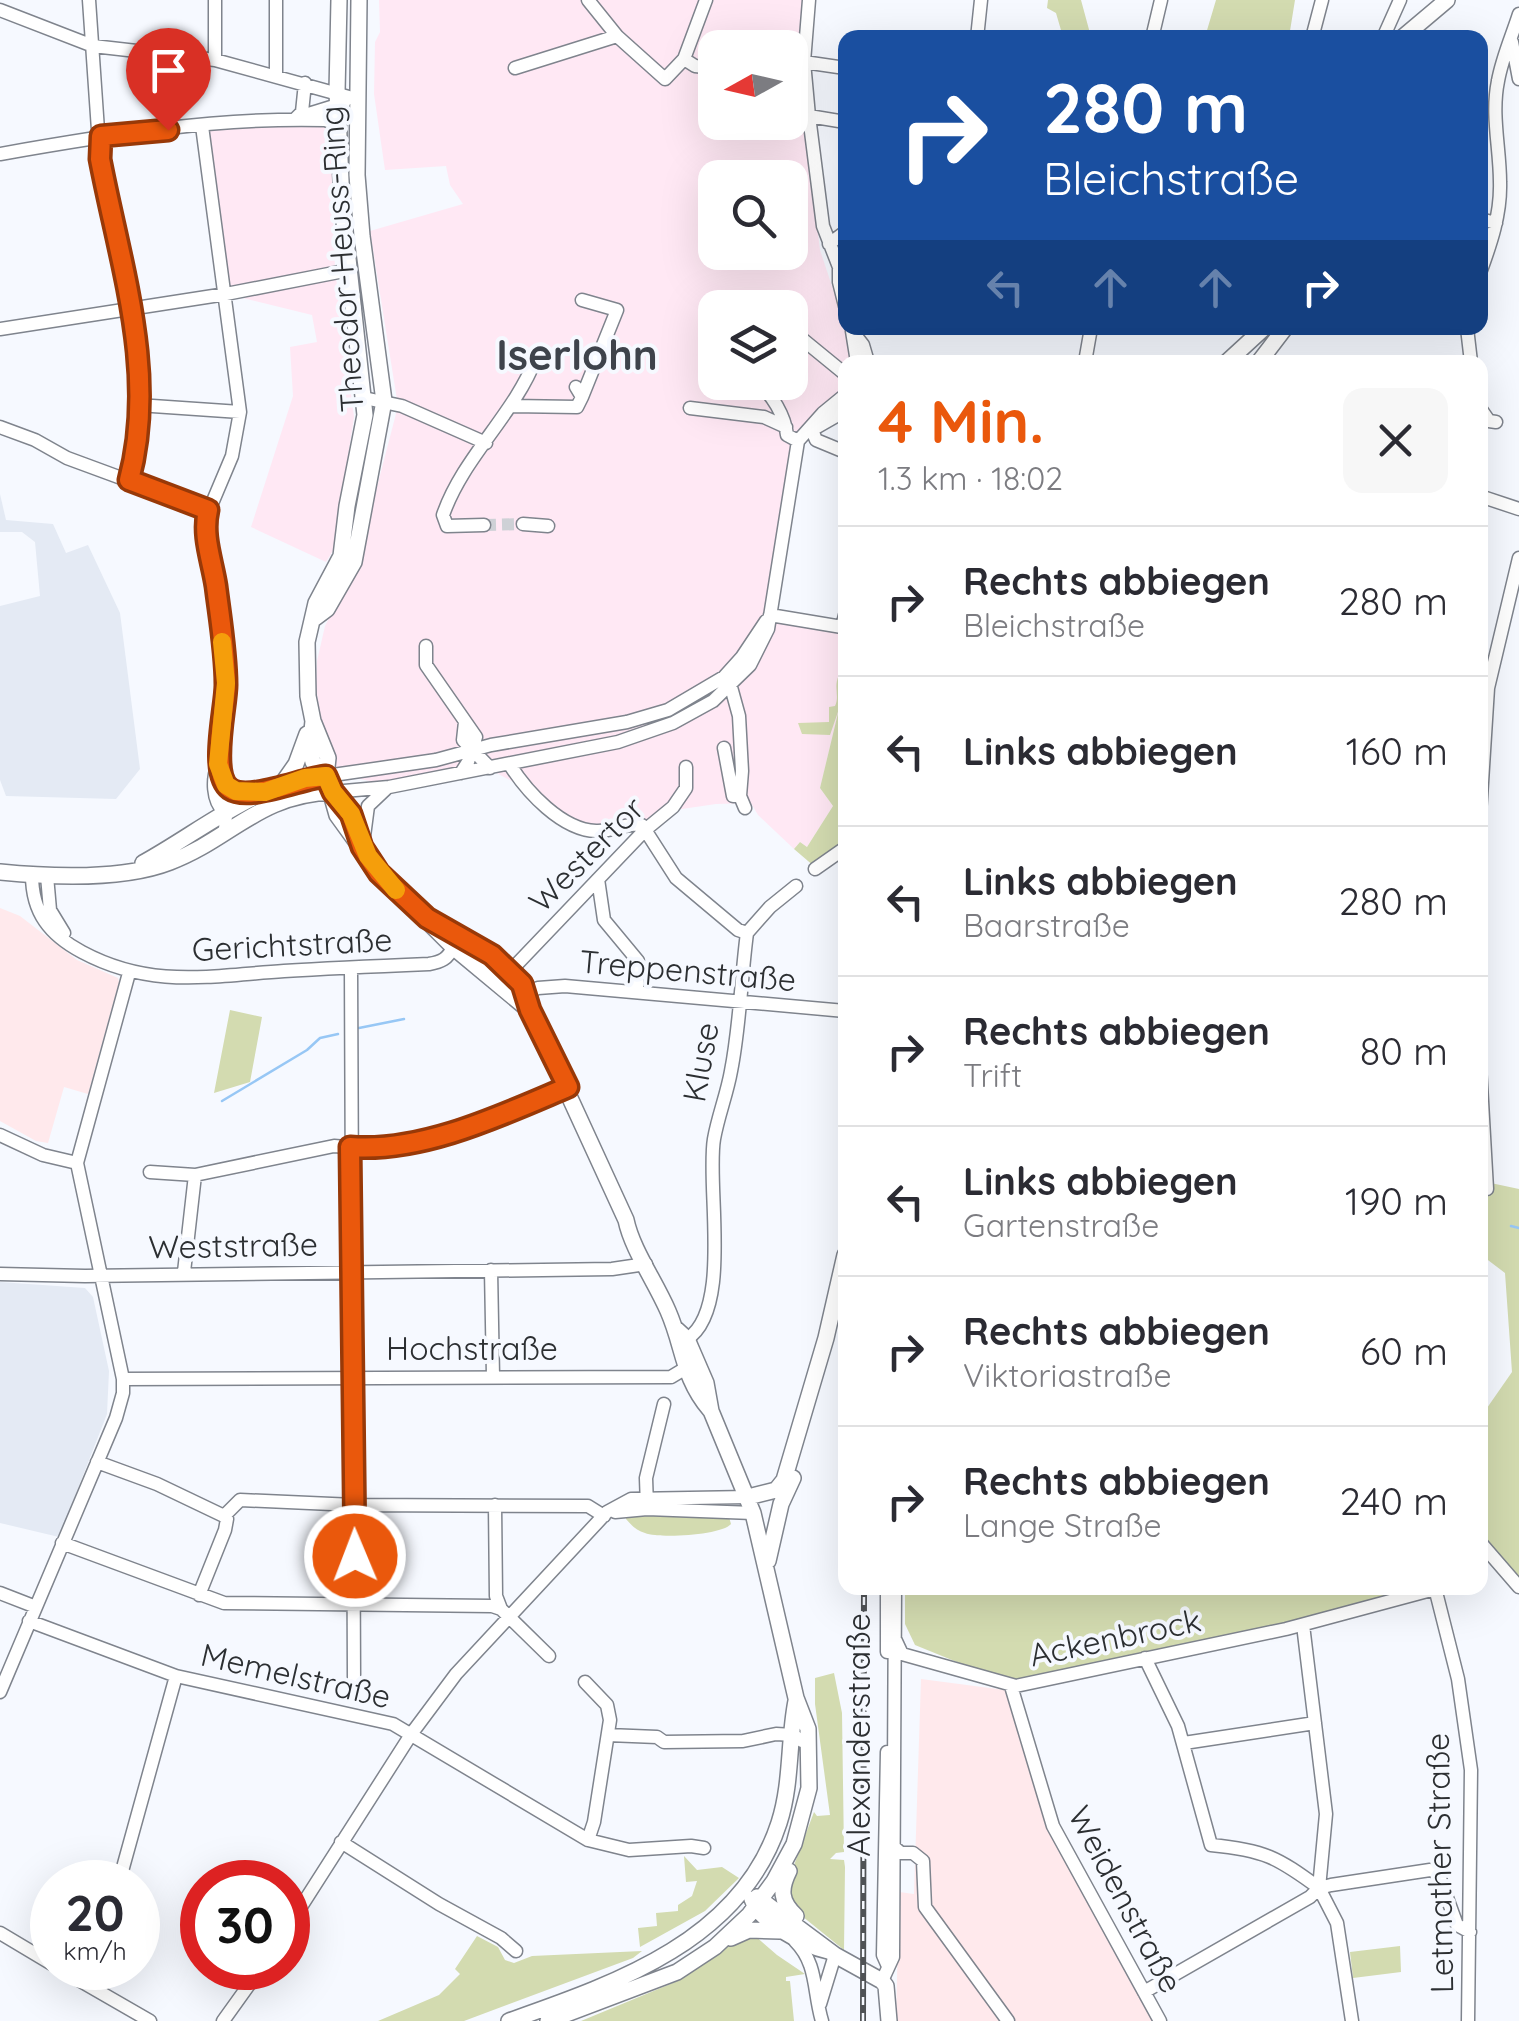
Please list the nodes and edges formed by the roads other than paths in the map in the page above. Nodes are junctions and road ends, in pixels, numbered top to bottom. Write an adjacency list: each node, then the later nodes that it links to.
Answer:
1 (88, 0): 24 (street)
2 (216, 0): 26 (street)
3 (276, 0): 31 (street)
4 (339, 0): 34 (main road, Theodor-Heuss-Ring)
5 (358, 0): 34 (main road, Theodor-Heuss-Ring)
6 (588, 0): 22 (street)
7 (706, 0): 25 (street)
8 (809, 0): 16 (street)
9 (981, 0): 17 (street)
10 (1162, 0): 18 (street)
11 (1322, 0): 19 (street)
12 (1400, 0): 20 (street)
13 (1447, 0): 21 (main road)
14 (0, 10): 24 (street)
15 (1519, 14): 23 (street)
16 (805, 30)
17 (978, 30)
18 (1154, 30)
19 (1314, 30)
20 (1387, 30)
21 (1411, 30)
22 (617, 36): 25 (street); 28 (street)
23 (1511, 38): 32 (street); 44 (street)
24 (93, 46): 26 (street); 41 (street)
25 (684, 59): 27 (street)
26 (216, 60): 31 (street)
27 (698, 66)
28 (515, 68)
29 (838, 68): 30 (street)
30 (808, 70)
31 (276, 74): 33 (street)
32 (1519, 79)
33 (306, 83): 34 (street); 37 (street)
34 (344, 98): 37 (street); 40 (main road, Theodor-Heuss-Ring); 59 (main road, Theodor-Heuss-Ring)
35 (808, 111): 36 (street)
36 (809, 116): 38 (street); 45 (street)
37 (294, 119): 39 (street); 40 (street)
38 (838, 121)
39 (202, 126): 41 (street); 48 (street)
40 (340, 132): 47 (main road, Theodor-Heuss-Ring)
41 (101, 136): 42 (street); 50 (street)
42 (0, 154)
43 (1488, 225): 44 (street)
44 (1495, 230): 46 (street)
45 (838, 236)
46 (1488, 250)
47 (349, 270): 48 (street); 57 (main road, Theodor-Heuss-Ring)
48 (226, 294): 50 (street); 64 (street)
49 (582, 300): 62 (street)
50 (133, 309): 51 (street); 61 (street)
51 (0, 329)
52 (1256, 335): 54 (main road)
53 (808, 343): 56 (street)
54 (1235, 355)
55 (536, 358): 62 (street)
56 (838, 368)
57 (364, 398): 59 (street); 82 (main road, Theodor-Heuss-Ring)
58 (772, 400): 69 (street)
59 (384, 401): 71 (street); 82 (main road, Theodor-Heuss-Ring)
60 (838, 402): 70 (street)
61 (138, 405): 64 (street); 73 (street)
62 (512, 406): 71 (street)
63 (690, 408): 69 (street)
64 (240, 412): 76 (street)
65 (838, 415): 70 (street)
66 (1488, 420): 67 (street)
67 (1496, 422)
68 (0, 427): 73 (street)
69 (786, 427): 70 (street)
70 (804, 436): 72 (street); 81 (street)
71 (486, 443): 78 (street)
72 (838, 449)
73 (129, 480): 76 (street)
74 (1488, 499): 75 (street)
75 (1519, 509)
76 (208, 510): 92 (street)
77 (523, 524): 79 (street)
78 (484, 525)
79 (548, 526)
80 (1519, 558): 86 (street)
81 (770, 615): 83 (street); 85 (street); 87 (street)
82 (315, 618): 88 (main road, Theodor-Heuss-Ring)
83 (838, 621)
84 (426, 646): 91 (street)
85 (730, 687): 89 (street); 90 (street)
86 (1488, 688)
87 (636, 720): 89 (street); 91 (street)
88 (313, 721): 97 (main road, Theodor-Heuss-Ring); 97 (main road, Theodor-Heuss-Ring); 100 (main road)
89 (639, 736): 93 (street)
90 (724, 748)
91 (472, 750): 94 (street); 96 (street); 97 (street)
92 (218, 764): 98 (street); 102 (street)
93 (510, 765): 94 (street); 104 (street)
94 (490, 768): 96 (street)
95 (686, 768): 104 (street, Westertor)
96 (460, 772): 99 (street)
97 (326, 776): 100 (main road); 101 (main road, Theodor-Heuss-Ring)
98 (223, 780): 100 (street); 102 (street)
99 (389, 787): 101 (street); 105 (street)
100 (273, 789): 102 (main road)
101 (333, 792): 103 (main road); 105 (main road); 105 (main road, Theodor-Heuss-Ring)
102 (224, 812): 103 (street); 108 (main road)
103 (225, 830): 108 (main road)
104 (644, 830): 111 (street, Westertor); 114 (street)
105 (362, 847): 113 (main road)
106 (838, 853): 107 (street)
107 (814, 869)
108 (132, 870): 110 (main road)
109 (0, 872): 110 (main road)
110 (39, 876): 118 (street, Gerichtstraße)
111 (598, 878): 116 (street, Westertor); 119 (street)
112 (796, 886): 114 (street)
113 (427, 918): 115 (main road); 116 (main road)
114 (747, 933): 121 (street, Kluse)
115 (453, 947): 116 (street); 117 (street, Gerichtstraße); 122 (main road)
116 (504, 967): 120 (main road)
117 (350, 968): 118 (street, Gerichtstraße); 126 (street)
118 (129, 973): 127 (street)
119 (637, 992): 120 (street, Treppenstraße); 121 (street, Treppenstraße)
120 (527, 993): 122 (main road)
121 (738, 1001): 123 (street, Treppenstraße); 137 (street, Kluse)
122 (530, 1010): 124 (main road)
123 (838, 1010)
124 (568, 1087): 126 (street); 130 (main road)
125 (0, 1135): 127 (street)
126 (350, 1147): 129 (street); 132 (street)
127 (77, 1164): 135 (street)
128 (150, 1172): 129 (street)
129 (195, 1175): 133 (street)
130 (646, 1264): 131 (street, Weststraße); 137 (main road)
131 (492, 1270): 132 (street, Weststraße); 140 (street)
132 (350, 1271): 133 (street, Weststraße); 139 (street)
133 (184, 1272): 135 (street, Weststraße)
134 (0, 1274): 135 (street, Weststraße)
135 (100, 1274): 141 (street)
136 (838, 1281): 143 (main road)
137 (681, 1334): 138 (main road)
138 (693, 1368): 140 (street, Hochstraße); 147 (main road)
139 (352, 1376): 140 (street, Hochstraße); 141 (street, Hochstraße); 148 (street)
140 (493, 1376)
141 (123, 1379): 144 (street)
142 (664, 1404): 146 (street)
143 (804, 1415): 145 (main road); 147 (main road)
144 (97, 1462): 148 (street); 152 (street)
145 (785, 1496): 147 (main road); 154 (main road)
146 (648, 1504): 147 (street); 150 (street)
147 (750, 1504): 154 (main road)
148 (354, 1505): 149 (street); 162 (street)
149 (495, 1505): 150 (street); 164 (street)
150 (605, 1514): 164 (street)
151 (227, 1519): 157 (street)
152 (62, 1543): 157 (street); 163 (street)
153 (1488, 1553): 155 (street)
154 (767, 1567): 175 (main road)
155 (1519, 1587)
156 (0, 1593): 163 (street)
157 (198, 1595): 162 (street)
158 (891, 1595): 169 (street, Alexanderstraße)
159 (892, 1595): 169 (street, Alexanderstraße)
160 (1410, 1595): 166 (street, Ackenbrock)
161 (1437, 1595): 193 (street, Letmather Straße)
162 (354, 1604): 164 (street); 171 (street)
163 (36, 1606): 165 (street)
164 (505, 1614): 167 (street); 177 (street)
165 (30, 1622): 170 (street, Memelstraße); 174 (street)
166 (1303, 1625): 168 (street, Ackenbrock); 176 (street)
167 (549, 1656)
168 (1145, 1658): 173 (street, Ackenbrock); 180 (street)
169 (895, 1663): 173 (street, Ackenbrock); 186 (street, Alexanderstraße); 186 (street, Alexanderstraße)
170 (176, 1676): 177 (street, Memelstraße); 187 (street)
171 (354, 1679)
172 (585, 1682): 178 (street)
173 (1011, 1686): 204 (street, Weidenstraße)
174 (0, 1692)
175 (796, 1698): 179 (main road); 181 (main road)
176 (1315, 1723): 180 (street); 189 (street)
177 (412, 1732): 182 (street, Memelstraße); 183 (street)
178 (608, 1735): 179 (street); 182 (street)
179 (798, 1738): 184 (main road); 191 (main road); 192 (main road)
180 (1184, 1743): 189 (street)
181 (800, 1827): 184 (main road); 198 (main road)
182 (588, 1840): 185 (street)
183 (341, 1842): 190 (street); 199 (street)
184 (794, 1844): 192 (main road)
185 (704, 1848)
186 (893, 1856): 188 (street); 188 (street); 200 (street); 200 (street, Alexanderstraße)
187 (126, 1860)
188 (922, 1882): 212 (street)
189 (1319, 1888): 193 (street); 204 (street); 214 (street)
190 (310, 1892)
191 (734, 1900): 192 (main road); 208 (main road)
192 (756, 1901): 195 (main road); 196 (main road); 198 (main road)
193 (1470, 1932): 215 (street, Letmather Straße)
194 (0, 1933): 197 (street)
195 (789, 1934): 196 (main road); 198 (main road); 205 (street)
196 (715, 1947): 209 (main road)
197 (30, 1949)
198 (828, 1950): 201 (main road); 205 (street)
199 (516, 1951)
200 (887, 1964): 201 (street)
201 (884, 1988): 210 (main road); 211 (main road)
202 (100, 1990): 206 (street)
203 (246, 1990): 207 (street)
204 (1144, 1992): 213 (street, Weidenstraße)
205 (821, 2014)
206 (150, 2021)
207 (223, 2021)
208 (510, 2021)
209 (548, 2021)
210 (881, 2021)
211 (889, 2021)
212 (1008, 2021)
213 (1160, 2021)
214 (1352, 2021)
215 (1468, 2021)

